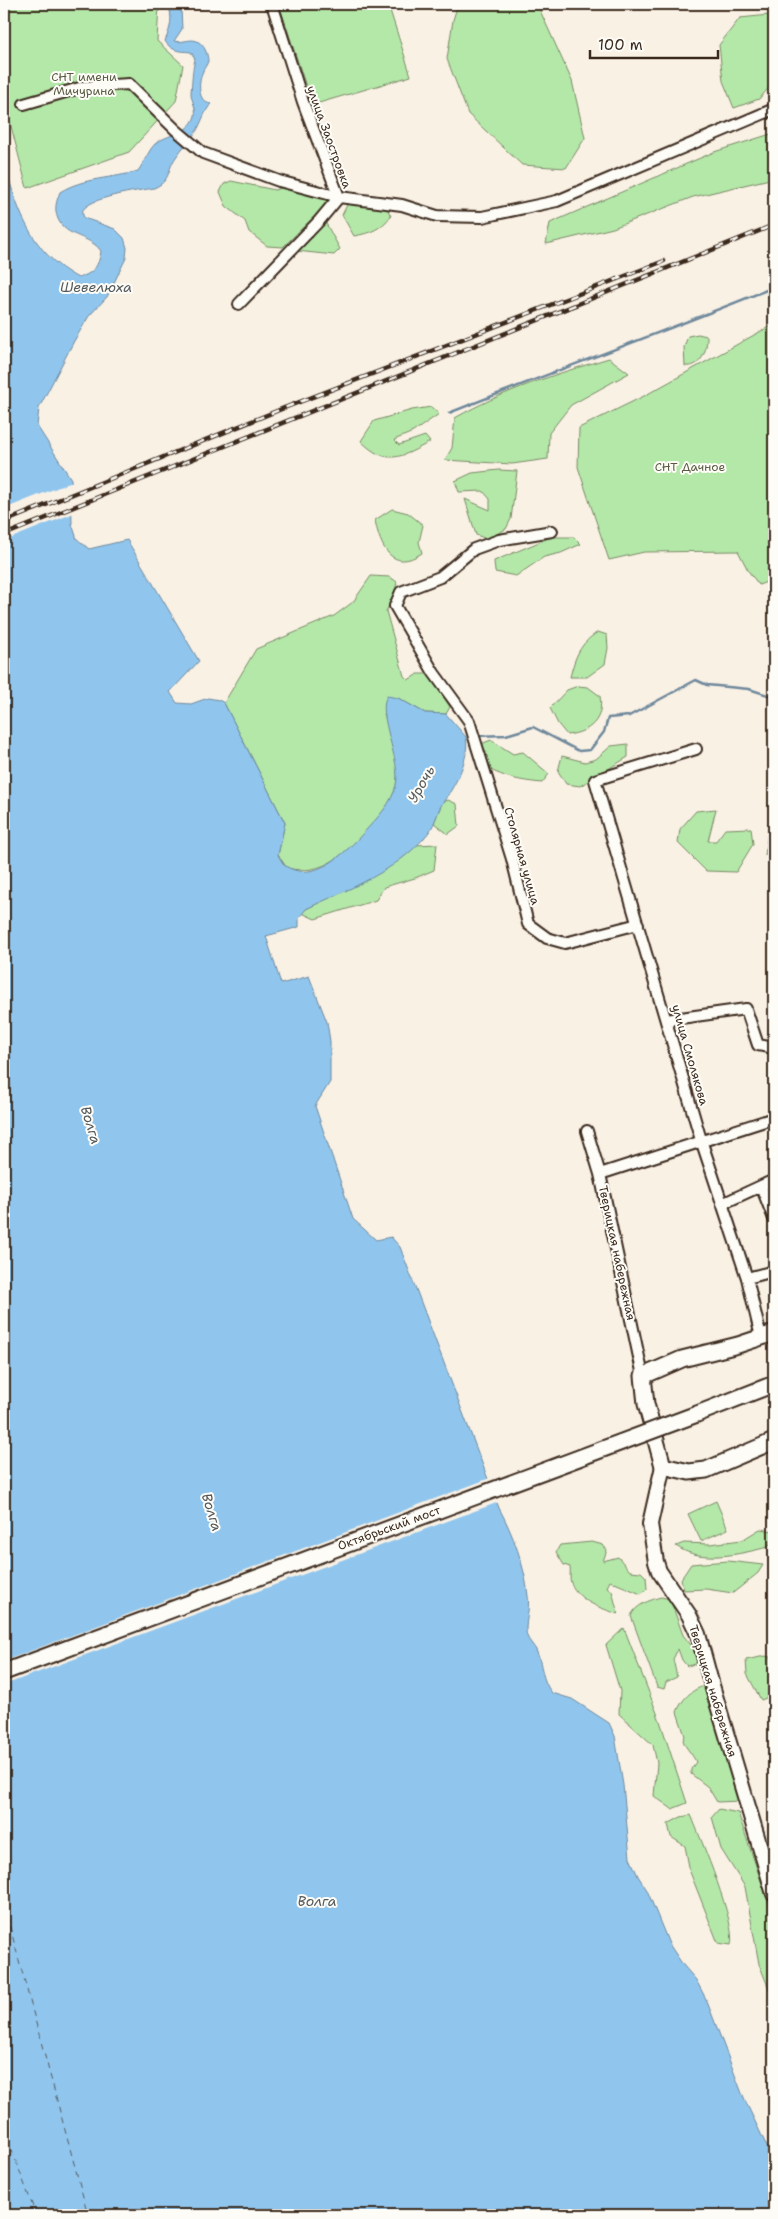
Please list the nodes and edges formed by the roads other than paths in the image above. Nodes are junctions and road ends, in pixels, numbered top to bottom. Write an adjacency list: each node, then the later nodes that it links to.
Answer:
1 (272, 4): 4 (street, улица Заостровка)
2 (24, 104): 4 (street)
3 (774, 109): 4 (street)
4 (339, 197): 5 (street, улица Заостровка)
5 (239, 304)
6 (552, 531): 8 (street, Столярная улица)
7 (696, 749): 8 (street, улица Смолякова)
8 (638, 924): 9 (street, улица Смолякова)
9 (666, 1020): 10 (street); 13 (street, улица Смолякова)
10 (774, 1048)
11 (774, 1118): 13 (street)
12 (587, 1131): 14 (street, Тверицкая набережная)
13 (701, 1140): 14 (street); 17 (street, улица Смолякова)
14 (600, 1174): 22 (street, Тверицкая набережная)
15 (774, 1180): 16 (street)
16 (761, 1186): 17 (street); 18 (street)
17 (724, 1203): 20 (street, улица Смолякова)
18 (774, 1219)
19 (774, 1271): 20 (street)
20 (747, 1278): 21 (street, улица Смолякова)
21 (768, 1335): 22 (main road)
22 (643, 1376): 25 (main road)
23 (774, 1384): 26 (main road, Октябрьский мост, bridge)
24 (774, 1441): 25 (main road)
25 (663, 1466): 27 (street, Тверицкая набережная)
26 (4, 1672)
27 (774, 1894)

